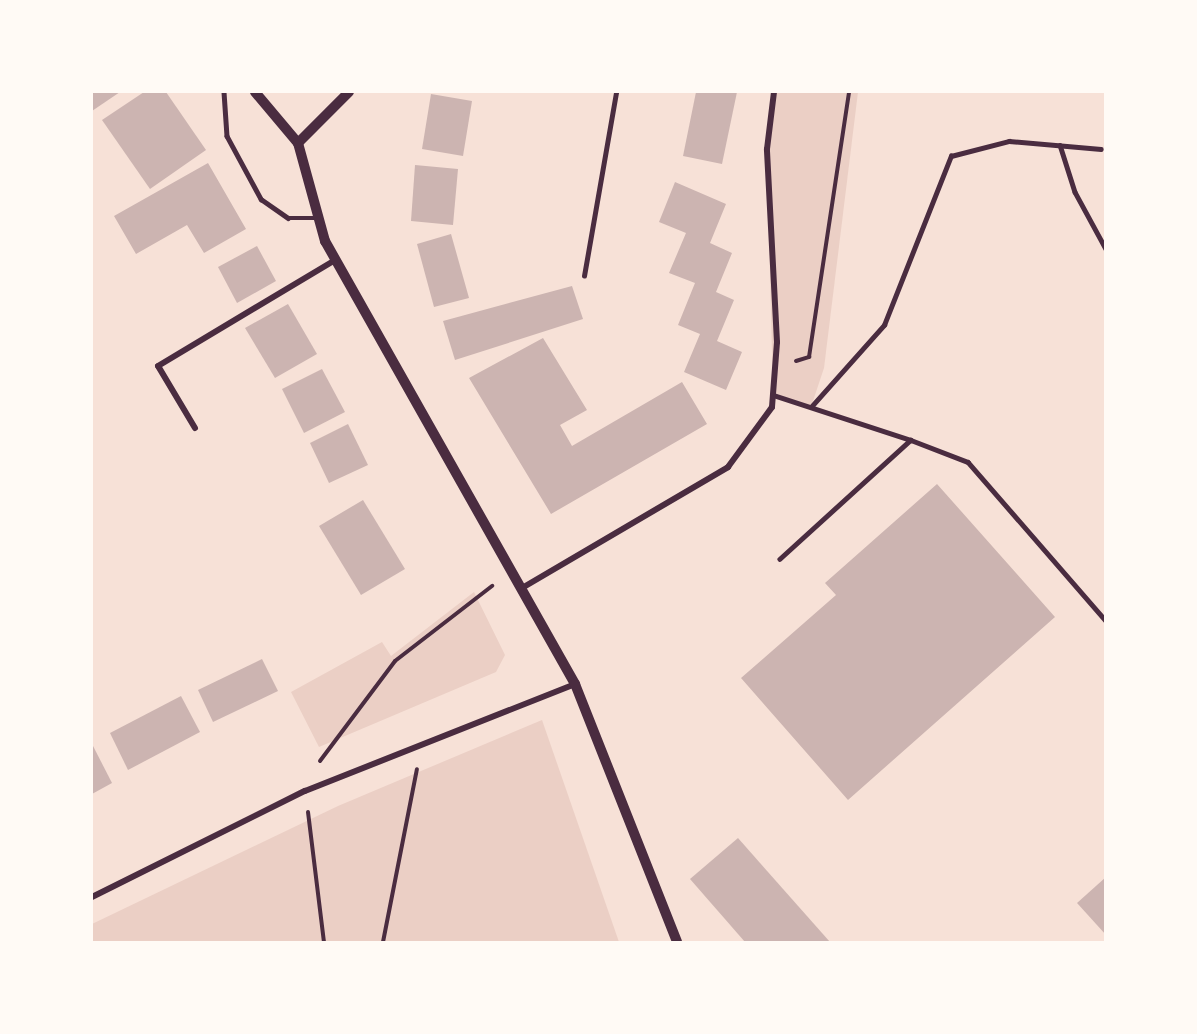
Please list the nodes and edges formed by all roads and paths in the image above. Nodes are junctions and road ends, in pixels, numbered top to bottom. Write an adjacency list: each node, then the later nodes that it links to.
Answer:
1 (224, 92): 10 (lane)
2 (255, 92): 7 (street)
3 (349, 92): 7 (street)
4 (616, 92): 13 (lane)
5 (774, 92): 14 (street)
6 (849, 92): 14 (path)
7 (298, 143): 10 (street)
8 (1060, 145): 9 (lane); 11 (lane); 16 (lane)
9 (1101, 149)
10 (319, 219): 12 (street)
11 (1106, 249)
12 (335, 260): 17 (street); 20 (street)
13 (584, 276)
14 (775, 369): 15 (street)
15 (773, 395): 16 (lane); 21 (street)
16 (811, 407): 18 (lane)
17 (195, 428)
18 (911, 440): 19 (lane); 22 (lane)
19 (780, 559)
20 (512, 570): 21 (street); 25 (path)
21 (522, 588): 23 (street)
22 (1106, 621)
23 (575, 684): 24 (street); 29 (street)
24 (422, 744): 25 (street); 28 (path)
25 (305, 791): 26 (street); 27 (path)
26 (92, 897)
27 (324, 942)
28 (383, 942)
29 (677, 942)

